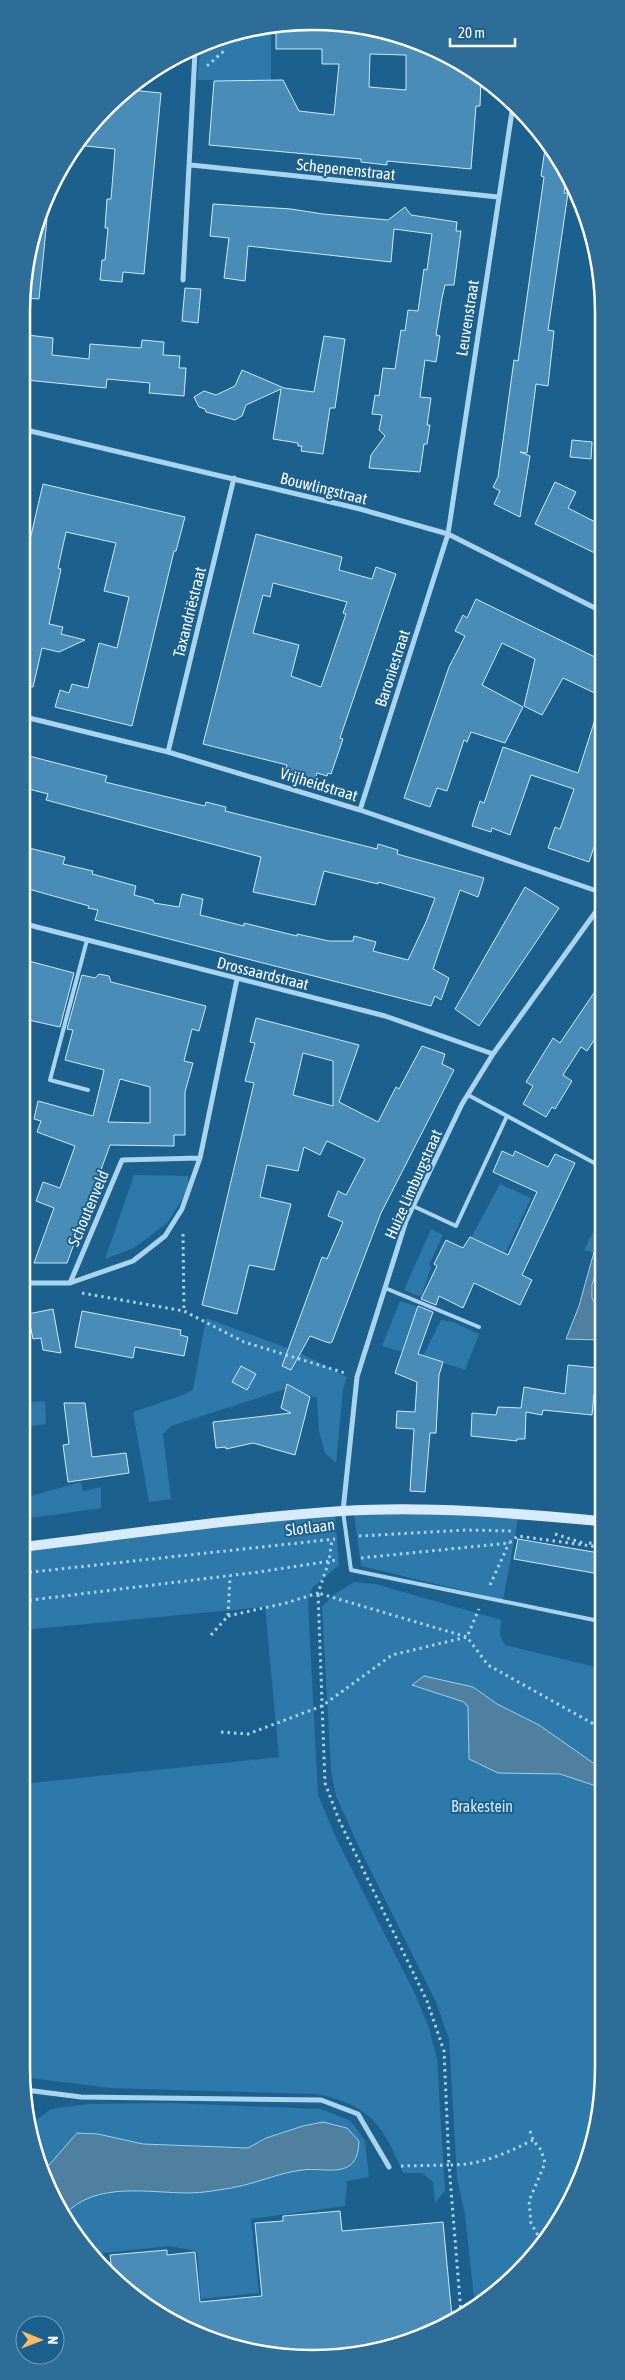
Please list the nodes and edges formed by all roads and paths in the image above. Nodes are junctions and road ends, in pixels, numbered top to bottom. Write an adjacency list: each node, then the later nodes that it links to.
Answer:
1 (225, 50): 3 (path)
2 (195, 56): 3 (street)
3 (194, 70): 5 (street)
4 (512, 113): 6 (street, Leuvenstraat)
5 (190, 165): 6 (street, Schepenenstraat); 7 (street)
6 (498, 197): 10 (street, Leuvenstraat)
7 (183, 280)
8 (30, 431): 9 (street, Bouwlingstraat)
9 (234, 478): 10 (street, Bouwlingstraat); 13 (street, Taxandriëstraat)
10 (448, 534): 11 (street, Bouwlingstraat); 14 (street, Baroniestraat)
11 (595, 608)
12 (30, 718): 13 (street, Vrijheidstraat)
13 (168, 752): 14 (street, Vrijheidstraat)
14 (360, 810): 15 (street, Vrijheidstraat)
15 (595, 890)
16 (595, 913): 20 (street, Huize Limburgstraat)
17 (30, 925): 18 (street, Drossaardstraat)
18 (87, 940): 19 (street, Drossaardstraat); 21 (lane)
19 (237, 979): 20 (street, Drossaardstraat); 24 (street)
20 (493, 1054): 22 (street, Huize Limburgstraat)
21 (88, 1090)
22 (468, 1095): 23 (lane); 26 (street, Huize Limburgstraat)
23 (507, 1116): 25 (lane); 26 (lane)
24 (200, 1158): 27 (street); 29 (street, Schoutenveld)
25 (595, 1163)
26 (413, 1206): 30 (street, Huize Limburgstraat)
27 (182, 1210): 29 (street); 31 (path)
28 (30, 1283): 29 (street)
29 (70, 1283): 31 (path)
30 (385, 1288): 32 (lane); 33 (street, Huize Limburgstraat)
31 (184, 1311): 33 (path)
32 (479, 1327)
33 (358, 1377): 34 (street, Huize Limburgstraat)
34 (343, 1511): 35 (street, Slotlaan); 38 (lane); 42 (street, Slotlaan)
35 (595, 1521)
36 (516, 1531): 38 (path, Slotlaan)
37 (552, 1534): 41 (path)
38 (347, 1537): 39 (path, Slotlaan); 44 (lane)
39 (332, 1539): 45 (path); 46 (path, Slotlaan)
40 (509, 1543): 43 (path); 44 (path); 49 (path)
41 (595, 1545)
42 (30, 1546)
43 (595, 1546)
44 (350, 1559): 45 (path); 49 (lane)
45 (328, 1561): 47 (path); 48 (path)
46 (30, 1572)
47 (230, 1576): 50 (path); 51 (path)
48 (318, 1593): 51 (path); 54 (path); 55 (path)
49 (484, 1598): 52 (lane); 54 (path)
50 (30, 1600)
51 (228, 1616): 53 (path)
52 (595, 1620)
53 (211, 1635)
54 (467, 1637): 55 (path); 56 (path)
55 (322, 1706): 57 (path); 61 (path)
56 (595, 1725)
57 (221, 1732)
58 (31, 2091): 62 (street)
59 (530, 2131): 60 (path)
60 (533, 2140): 61 (path); 63 (path)
61 (449, 2165): 62 (path); 64 (path)
62 (389, 2166)
63 (539, 2237)
64 (461, 2308)

